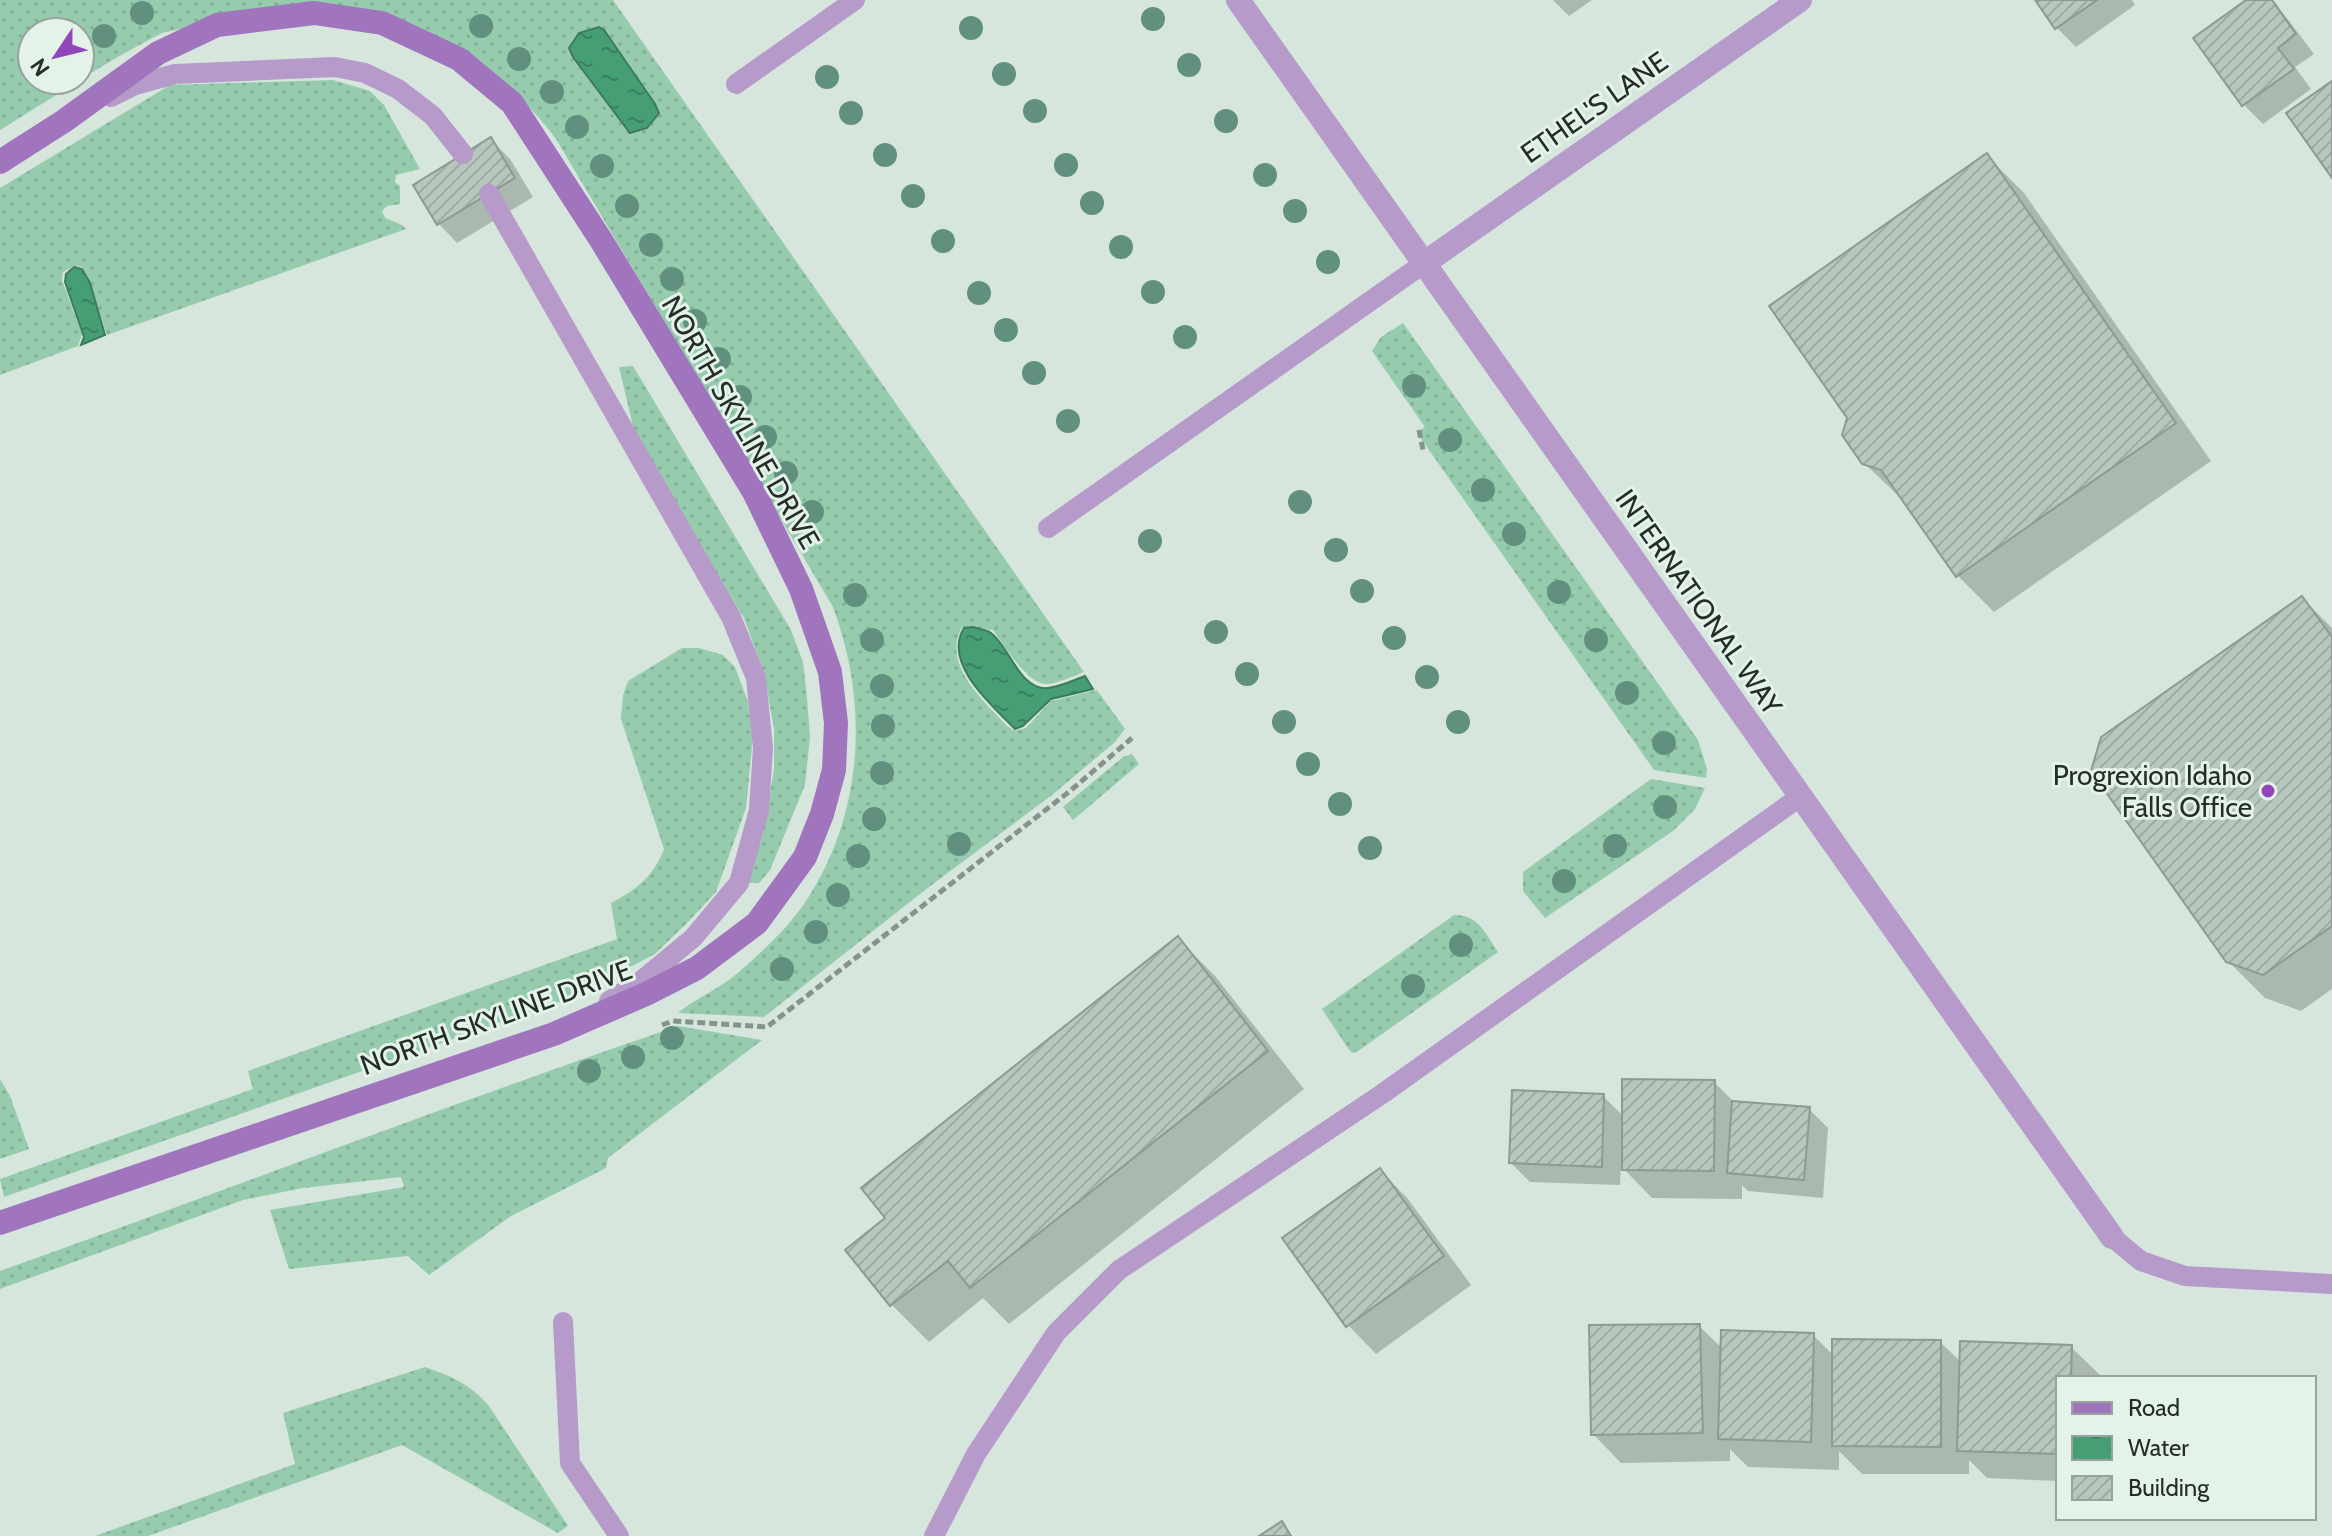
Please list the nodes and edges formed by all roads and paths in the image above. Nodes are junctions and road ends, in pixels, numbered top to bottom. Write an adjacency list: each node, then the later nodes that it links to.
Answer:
1 (855, 0): 4 (lane)
2 (1238, 0): 9 (street, INTERNATIONAL WAY)
3 (1800, 0): 9 (street, ETHEL'S LANE)
4 (736, 84)
5 (64, 121): 6 (lane); 7 (main road, NORTH SKYLINE DRIVE); 14 (main road, NORTH SKYLINE DRIVE)
6 (463, 154)
7 (0, 162)
8 (489, 194): 14 (lane)
9 (1423, 264): 12 (lane); 13 (street, INTERNATIONAL WAY)
10 (1419, 430): 11 (path)
11 (1423, 450)
12 (1048, 528)
13 (1801, 796): 16 (street, INTERNATIONAL WAY); 20 (lane)
14 (554, 1034): 15 (main road, NORTH SKYLINE DRIVE)
15 (0, 1223)
16 (2112, 1237): 17 (lane)
17 (2332, 1284)
18 (563, 1322): 19 (lane)
19 (619, 1536)
20 (934, 1536)

